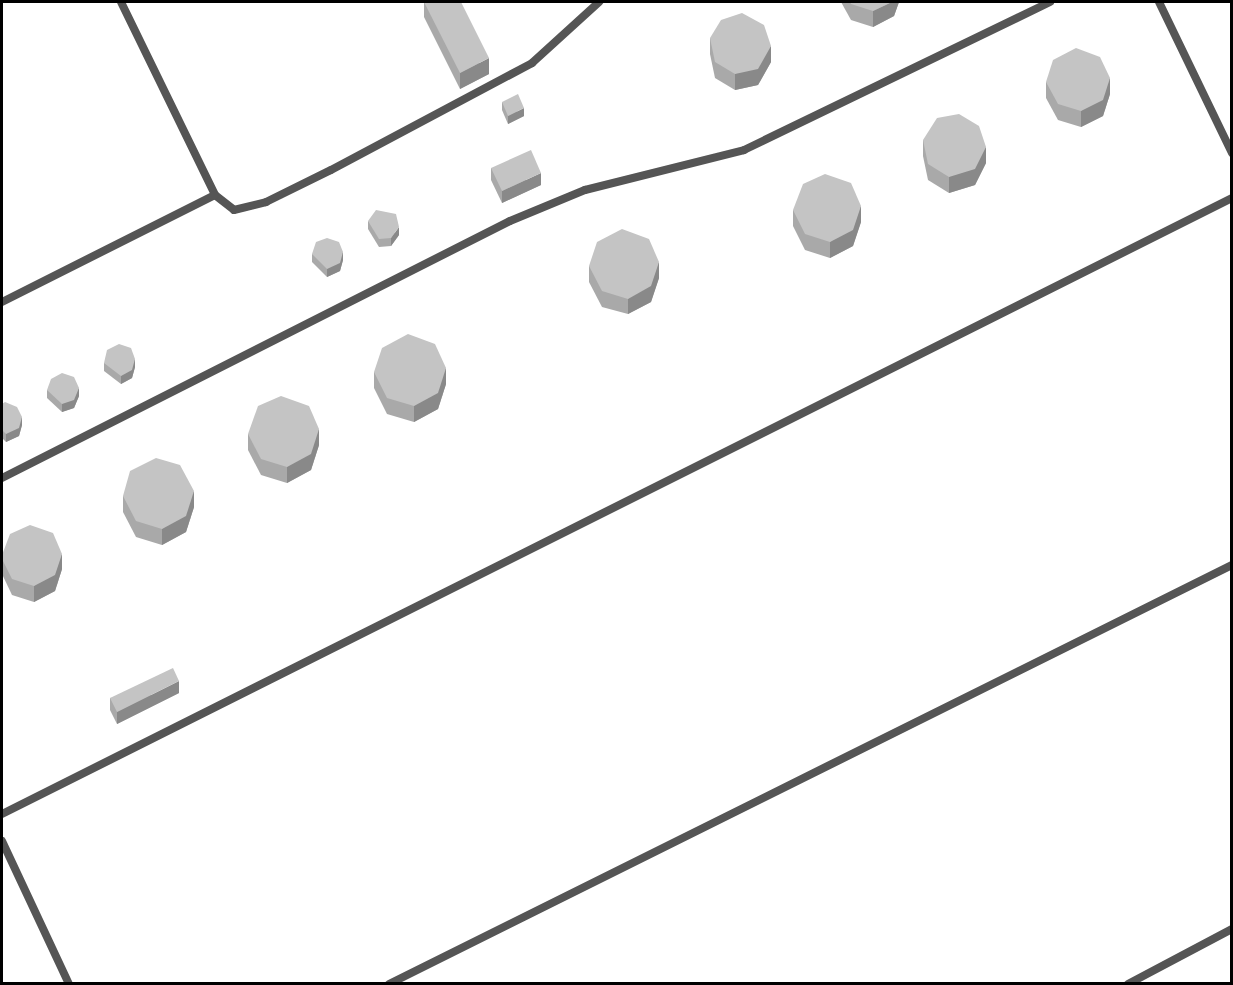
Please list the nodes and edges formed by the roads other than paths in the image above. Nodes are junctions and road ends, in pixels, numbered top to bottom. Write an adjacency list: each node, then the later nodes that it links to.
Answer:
1 (122, 2): 6 (lane)
2 (599, 2): 6 (lane)
3 (1050, 2): 9 (lane)
4 (1159, 2): 5 (lane)
5 (1232, 153)
6 (215, 195): 8 (lane)
7 (1232, 198): 11 (lane)
8 (2, 302)
9 (2, 478)
10 (1232, 565): 15 (lane)
11 (2, 814)
12 (2, 841): 14 (lane)
13 (1232, 929): 16 (lane)
14 (69, 984)
15 (388, 984)
16 (1128, 984)

